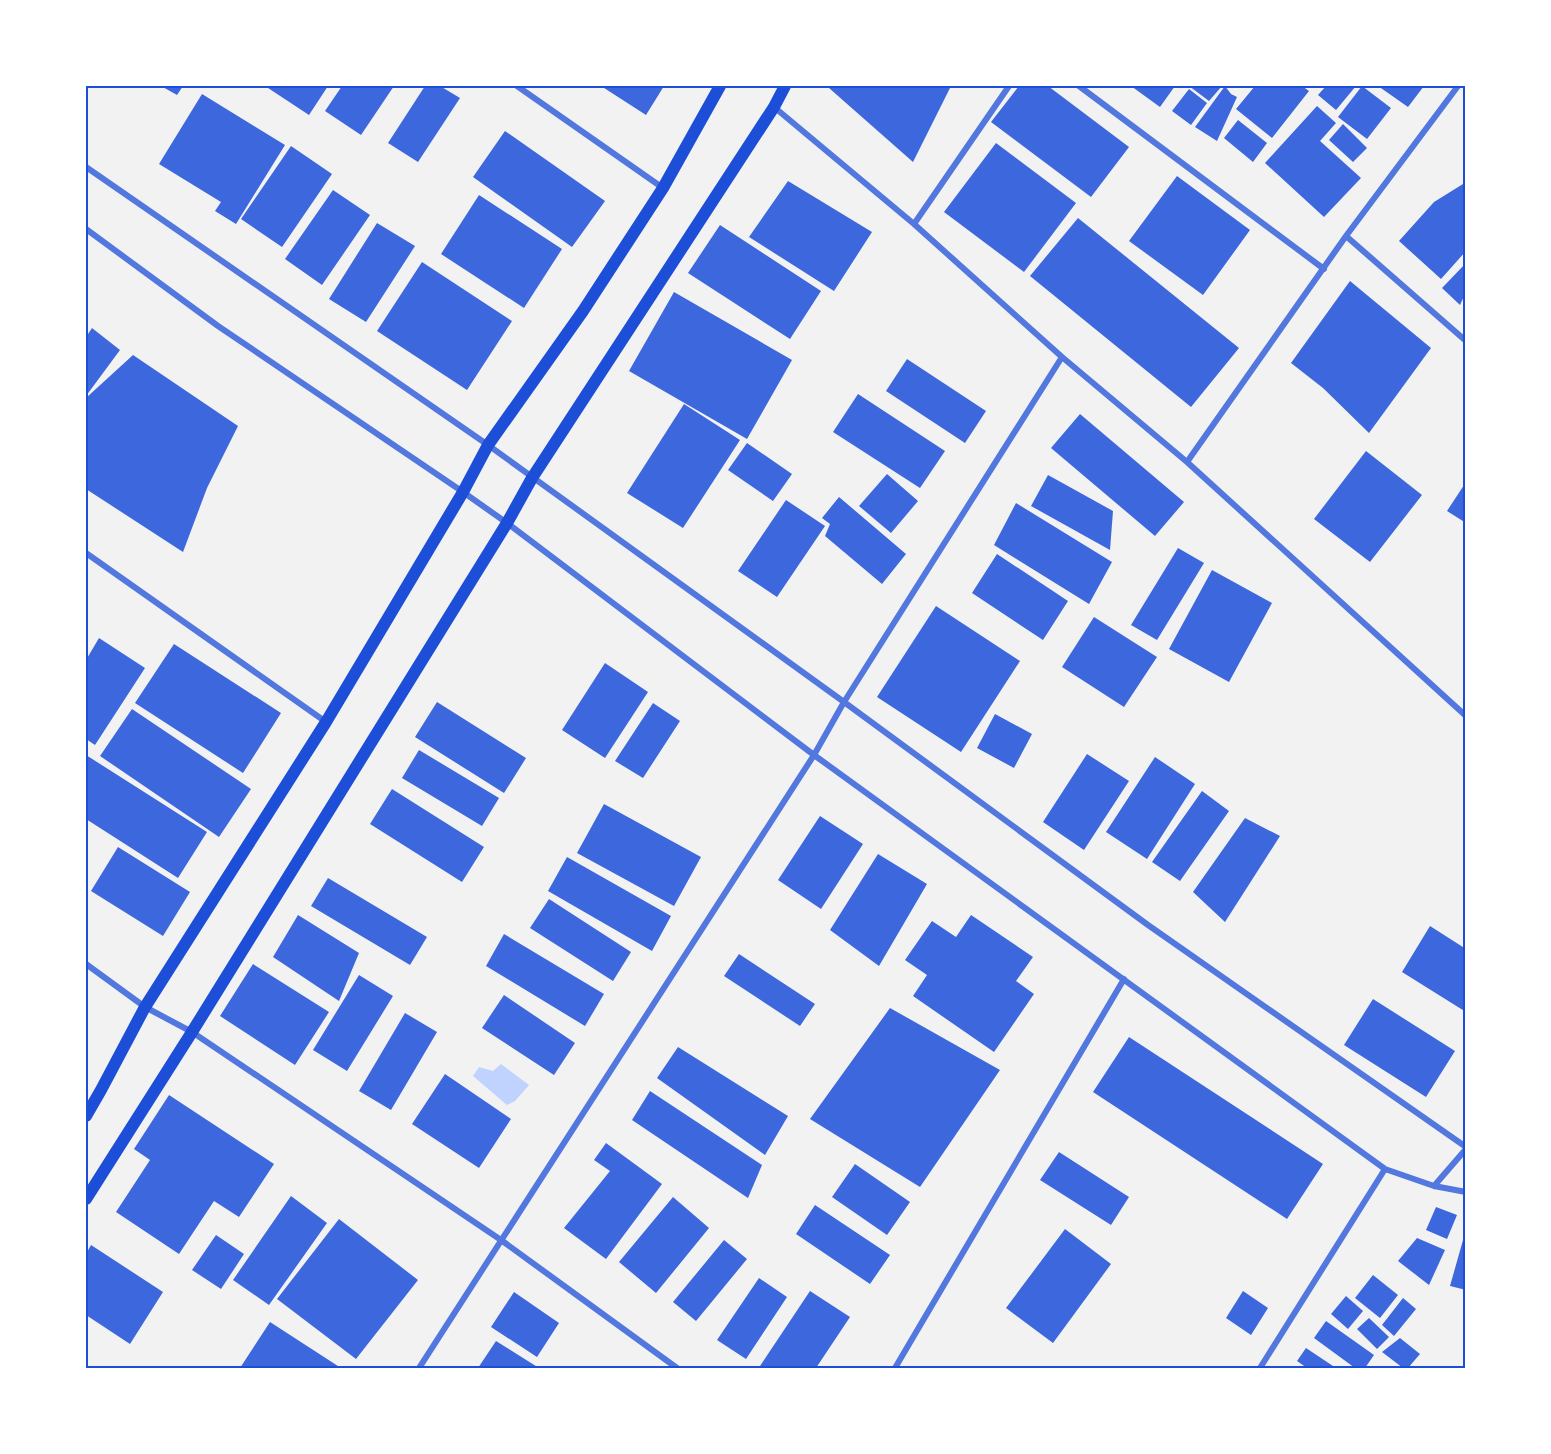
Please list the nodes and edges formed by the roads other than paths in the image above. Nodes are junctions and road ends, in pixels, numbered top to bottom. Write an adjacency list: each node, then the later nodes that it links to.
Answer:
1 (517, 86): 9 (street)
2 (720, 86): 9 (main road)
3 (785, 86): 7 (main road)
4 (1009, 86): 10 (street)
5 (1079, 86): 13 (street)
6 (1458, 86): 12 (street)
7 (774, 107): 10 (street); 18 (main road)
8 (86, 167): 16 (street)
9 (663, 188): 16 (main road)
10 (914, 224): 15 (street)
11 (86, 229): 19 (street)
12 (1346, 236): 13 (street); 14 (street)
13 (1324, 268): 17 (street)
14 (1466, 341)
15 (1062, 357): 17 (street); 22 (street)
16 (488, 445): 18 (street); 19 (main road)
17 (1187, 462): 23 (street)
18 (532, 478): 20 (main road); 22 (street)
19 (463, 492): 20 (street); 24 (main road)
20 (507, 523): 25 (street); 29 (main road)
21 (86, 553): 24 (street)
22 (844, 702): 25 (street); 31 (street)
23 (1466, 716)
24 (326, 722): 28 (main road)
25 (814, 755): 27 (street); 36 (street)
26 (86, 964): 28 (street)
27 (1124, 979): 32 (street); 39 (street)
28 (145, 1007): 29 (street); 30 (main road)
29 (192, 1032): 35 (main road); 36 (street)
30 (86, 1116)
31 (1466, 1148): 33 (street)
32 (1385, 1169): 33 (street); 40 (street)
33 (1434, 1186): 34 (street)
34 (1466, 1192)
35 (86, 1199)
36 (501, 1240): 37 (street); 38 (street)
37 (419, 1368)
38 (677, 1368)
39 (895, 1368)
40 (1260, 1368)

